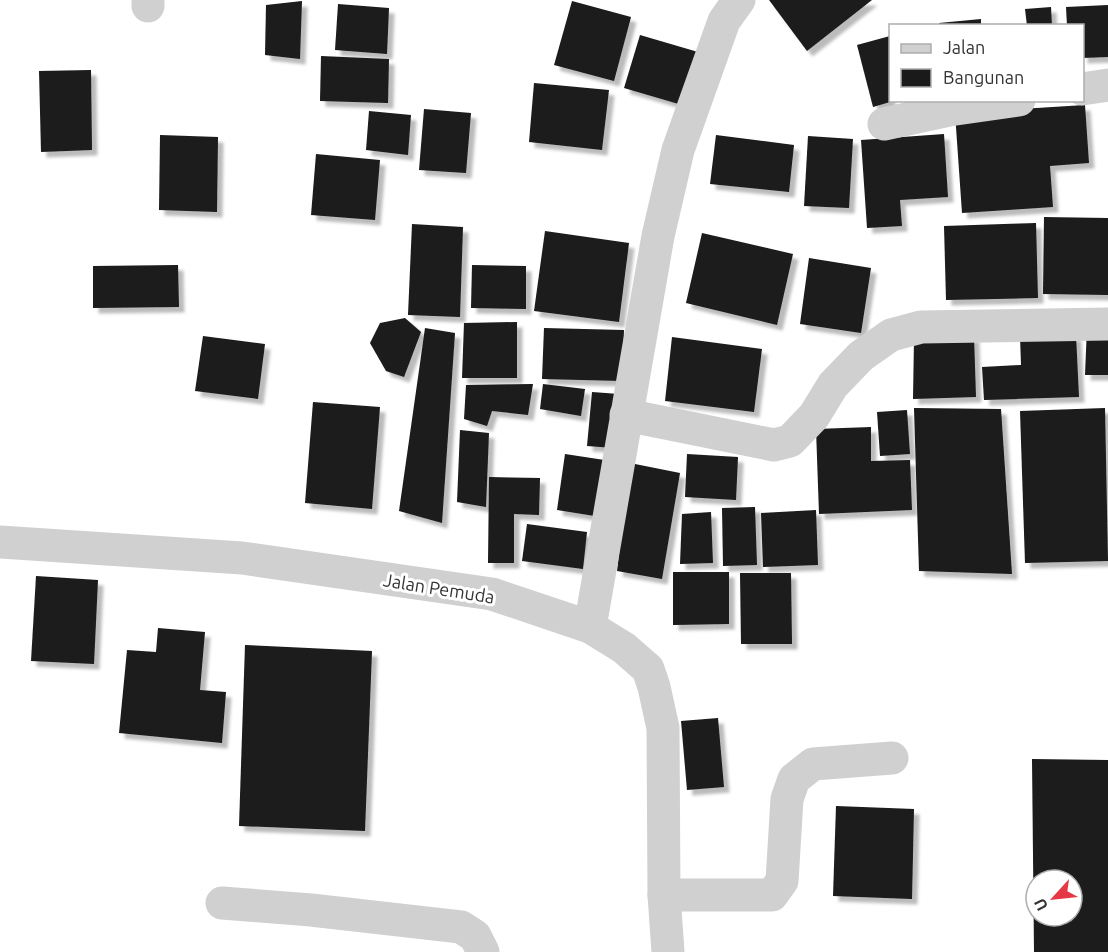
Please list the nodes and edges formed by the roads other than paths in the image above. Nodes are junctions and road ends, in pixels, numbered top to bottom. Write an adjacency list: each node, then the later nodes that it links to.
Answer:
1 (739, 0): 7 (street)
2 (1108, 85): 3 (street)
3 (1084, 89)
4 (1005, 102): 5 (street)
5 (884, 124)
6 (1108, 324): 7 (street)
7 (626, 415): 9 (street)
8 (0, 542): 9 (street, Jalan Pemuda)
9 (590, 627): 11 (street, Jalan Pemuda)
10 (892, 758): 11 (street)
11 (664, 895): 14 (street, Jalan Pemuda)
12 (222, 903): 13 (street)
13 (483, 952)
14 (668, 952)

